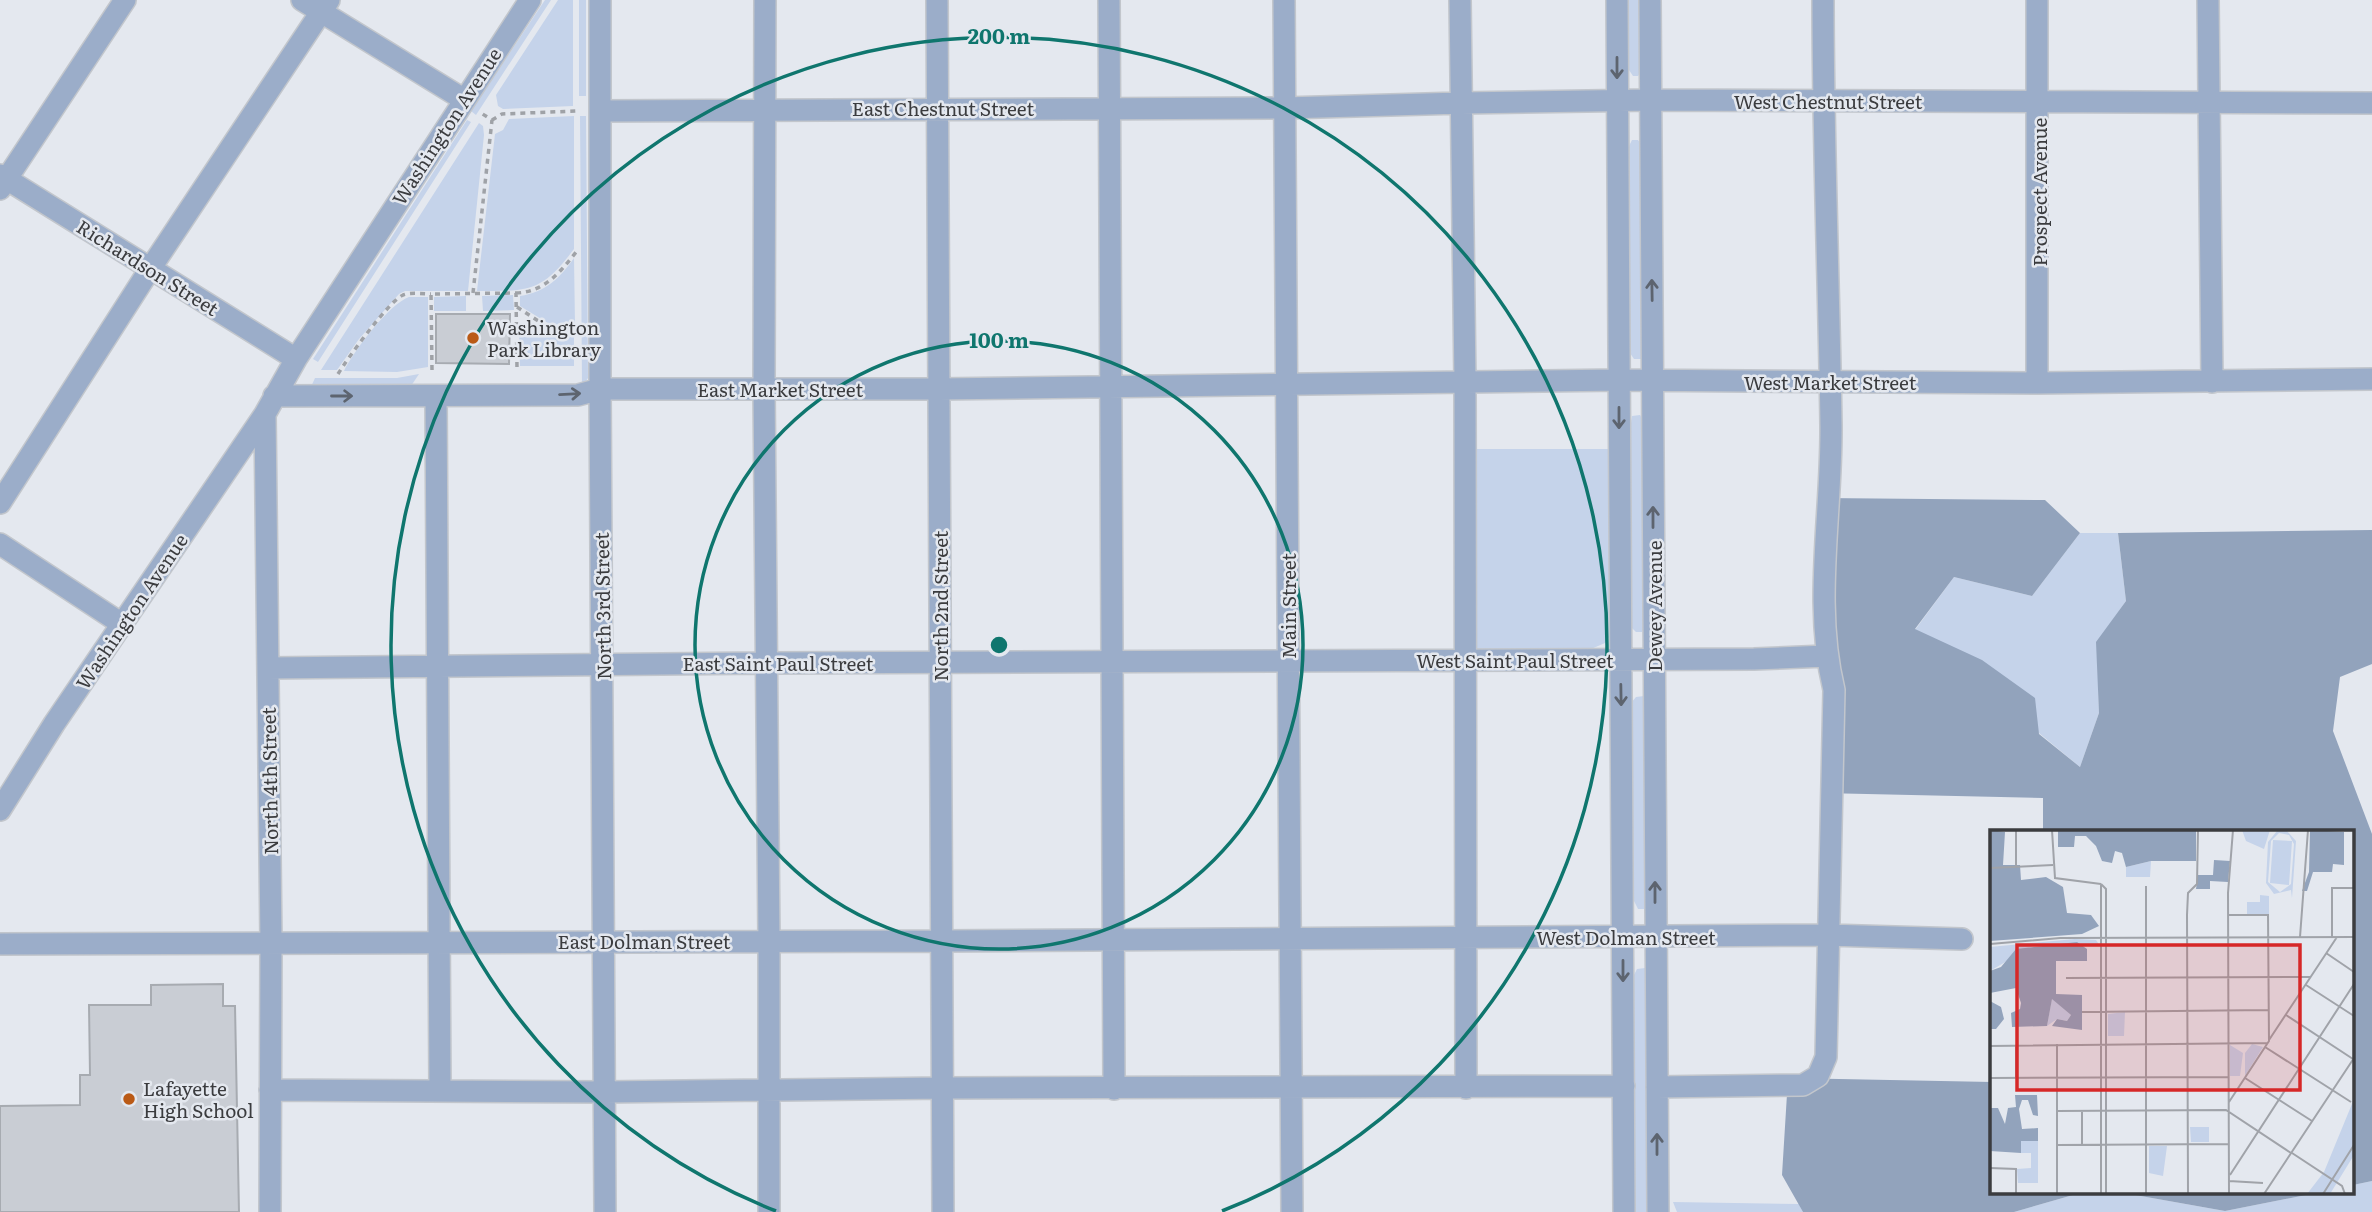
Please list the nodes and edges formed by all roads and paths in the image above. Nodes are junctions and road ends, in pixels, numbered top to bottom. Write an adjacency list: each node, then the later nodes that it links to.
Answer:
1 (125, 0): 32 (street)
2 (302, 0): 15 (street)
3 (530, 0): 16 (street, Washington Avenue)
4 (600, 0): 29 (street, North 3rd Street)
5 (765, 0): 27 (street)
6 (937, 0): 25 (street, North 2nd Street)
7 (1109, 0): 24 (street)
8 (1284, 0): 26 (street, Main Street)
9 (1460, 0): 20 (street)
10 (1617, 0): 19 (street, Dewey Avenue, one-way to 19)
11 (1650, 0): 17 (street, Dewey Avenue)
12 (1823, 0): 21 (street)
13 (2038, 0): 18 (street, Prospect Avenue)
14 (2207, 0): 22 (street)
15 (325, 6): 16 (street); 34 (street)
16 (463, 99): 42 (street, Washington Avenue)
17 (1650, 100): 19 (street, West Chestnut Street); 21 (street, West Chestnut Street); 48 (street, Dewey Avenue, one-way to 17)
18 (2039, 100): 21 (street, West Chestnut Street); 22 (street, West Chestnut Street); 53 (street, Prospect Avenue)
19 (1617, 101): 20 (street, West Chestnut Street); 47 (street, Dewey Avenue)
20 (1461, 103): 26 (street, West Chestnut Street); 49 (street)
21 (1823, 103): 50 (street)
22 (2209, 103): 23 (street, West Chestnut Street); 51 (street)
23 (2372, 103)
24 (1108, 107): 25 (street, East Chestnut Street); 26 (street, East Chestnut Street); 54 (street)
25 (937, 108): 27 (street, East Chestnut Street); 57 (street, North 2nd Street)
26 (1285, 108): 52 (street, Main Street)
27 (765, 109): 29 (street, East Chestnut Street); 56 (street)
28 (576, 111): 31 (path)
29 (601, 111): 55 (street, North 3rd Street)
30 (481, 113): 31 (path)
31 (492, 120): 35 (path)
32 (2, 181): 34 (street, Richardson Street)
33 (577, 251): 36 (path)
34 (150, 269): 42 (street, Richardson Street); 60 (street)
35 (473, 293): 36 (path); 37 (path)
36 (516, 293): 38 (path)
37 (431, 294): 44 (path); 45 (path)
38 (516, 307): 39 (path); 40 (path)
39 (517, 329): 40 (path); 43 (path)
40 (551, 329): 41 (path)
41 (577, 329)
42 (296, 359): 59 (street)
43 (517, 369)
44 (432, 370)
45 (338, 374)
46 (2372, 379): 51 (street, West Market Street)
47 (1619, 380): 48 (street, West Market Street); 49 (street, West Market Street); 64 (street, Dewey Avenue, one-way to 64)
48 (1653, 380): 50 (street, West Market Street); 65 (street, Dewey Avenue, one-way to 48)
49 (1465, 382): 52 (street, West Market Street); 66 (street)
50 (1829, 382): 53 (street, West Market Street); 63 (street)
51 (2212, 382): 53 (street, West Market Street)
52 (1288, 383): 54 (street, East Market Street); 67 (street, Main Street)
53 (2037, 383)
54 (1109, 386): 57 (street, East Market Street); 70 (street)
55 (600, 388): 56 (street, East Market Street); 58 (street, East Market Street, one-way to 55); 71 (street, North 3rd Street)
56 (764, 388): 57 (street, East Market Street); 69 (street)
57 (939, 388): 68 (street, North 2nd Street)
58 (436, 396): 59 (street, East Market Street, one-way to 58); 72 (street)
59 (269, 405): 62 (street, Washington Avenue); 73 (street, North 4th Street)
60 (0, 503)
61 (0, 544): 62 (street)
62 (122, 624): 74 (street, Washington Avenue)
63 (1826, 656): 65 (street, West Saint Paul Street); 75 (street)
64 (1620, 659): 65 (street, West Saint Paul Street); 66 (street, West Saint Paul Street); 77 (street, Dewey Avenue, one-way to 77)
65 (1654, 659): 78 (street, Dewey Avenue, one-way to 65)
66 (1464, 660): 67 (street, West Saint Paul Street); 76 (street)
67 (1288, 661): 70 (street, East Saint Paul Street); 79 (street, Main Street)
68 (940, 662): 69 (street, East Saint Paul Street); 70 (street, East Saint Paul Street); 84 (street, North 2nd Street)
69 (766, 663): 71 (street, East Saint Paul Street); 83 (street)
70 (1111, 663): 81 (street)
71 (602, 664): 72 (street, East Saint Paul Street); 82 (street, North 3rd Street)
72 (438, 666): 73 (street, East Saint Paul Street); 85 (street)
73 (268, 668): 86 (street, North 4th Street)
74 (0, 810)
75 (1828, 935): 78 (street, West Dolman Street); 80 (street, West Dolman Street); 89 (street)
76 (1464, 937): 77 (street, West Dolman Street); 79 (street, West Dolman Street); 92 (street)
77 (1623, 937): 78 (street, West Dolman Street); 88 (street, Dewey Avenue, one-way to 88)
78 (1656, 937): 89 (street, Dewey Avenue)
79 (1289, 939): 81 (street, East Dolman Street); 91 (street, Main Street)
80 (1962, 939)
81 (1113, 940): 84 (street, East Dolman Street); 93 (street)
82 (604, 941): 83 (street, East Dolman Street); 85 (street, East Dolman Street); 97 (street, North 3rd Street)
83 (769, 941): 84 (street, East Dolman Street); 95 (street)
84 (942, 941): 90 (street, North 2nd Street)
85 (438, 942): 86 (street, East Dolman Street); 96 (street)
86 (271, 943): 87 (street, East Dolman Street); 94 (street, North 4th Street)
87 (0, 944)
88 (1624, 1086): 92 (street); 103 (street, Dewey Avenue)
89 (1657, 1087): 104 (street, Dewey Avenue, one-way to 89)
90 (942, 1088): 93 (street); 95 (street); 101 (street, North 2nd Street)
91 (1291, 1088): 92 (street); 93 (street); 102 (street, Main Street)
92 (1466, 1088)
93 (1114, 1089)
94 (270, 1090): 96 (street); 98 (street, North 4th Street)
95 (768, 1090): 97 (street); 100 (street)
96 (440, 1091): 97 (street)
97 (605, 1092): 99 (street, North 3rd Street)
98 (270, 1212)
99 (605, 1212)
100 (769, 1212)
101 (943, 1212)
102 (1292, 1212)
103 (1624, 1212)
104 (1658, 1212)

